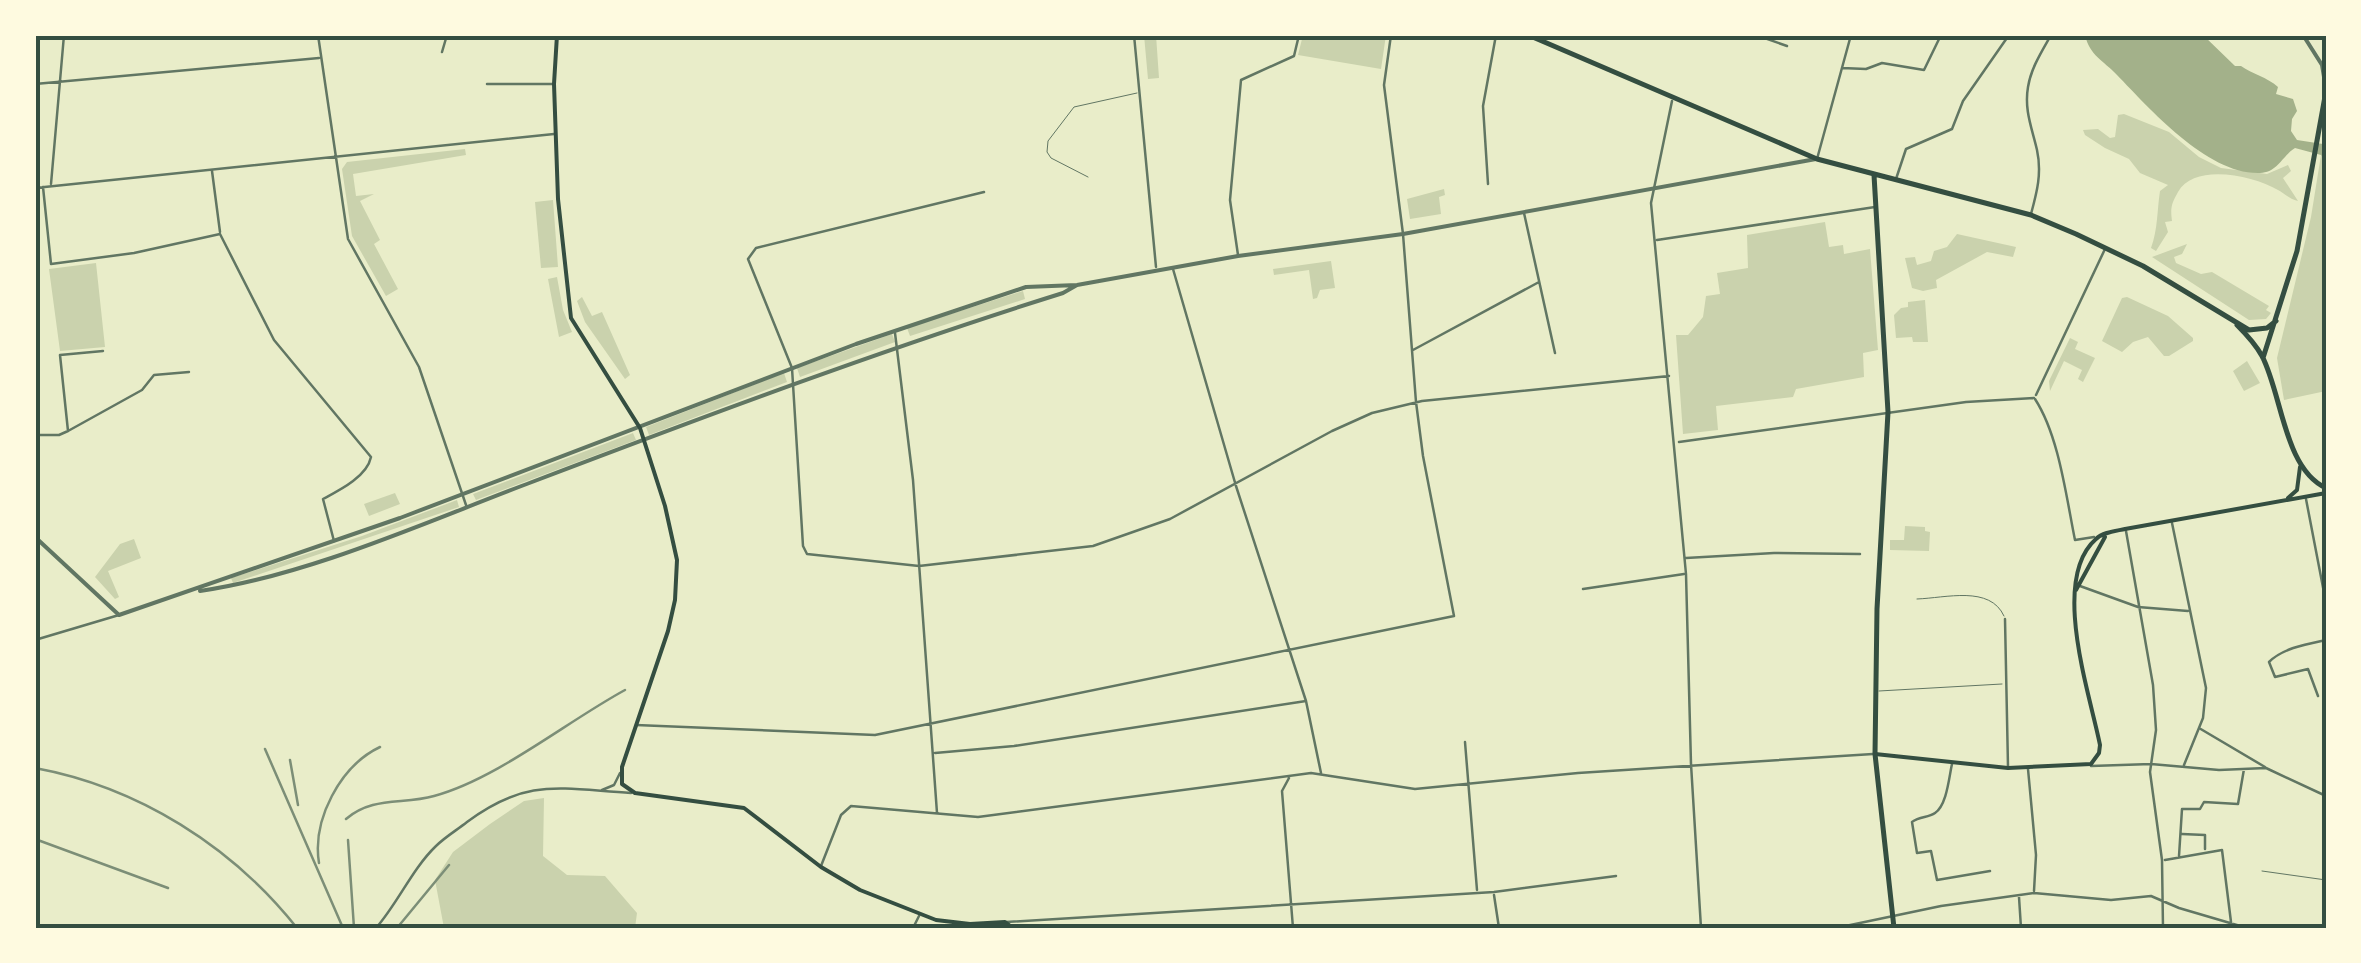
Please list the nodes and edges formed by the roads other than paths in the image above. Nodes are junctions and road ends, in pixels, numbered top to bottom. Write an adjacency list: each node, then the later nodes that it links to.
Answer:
1 (64, 35): 23 (street)
2 (318, 35): 20 (street)
3 (447, 35): 18 (street)
4 (557, 35): 26 (main road)
5 (1134, 35): 27 (street)
6 (1299, 35): 50 (street)
7 (1391, 35): 47 (street)
8 (1496, 35): 37 (street)
9 (1528, 35): 16 (main road)
10 (1756, 35): 17 (street)
11 (1851, 35): 22 (street)
12 (1941, 35): 22 (street)
13 (2009, 35): 36 (street)
14 (2051, 35): 45 (street)
15 (2303, 35): 19 (street)
16 (1538, 37): 29 (main road)
17 (1786, 46)
18 (442, 52)
19 (2316, 54): 21 (street); 28 (street)
20 (321, 58): 23 (street); 31 (street)
21 (2326, 59)
22 (1842, 68): 32 (street)
23 (60, 82): 24 (street); 38 (street)
24 (35, 84)
25 (488, 84): 26 (street)
26 (554, 84): 30 (main road)
27 (1140, 92): 35 (lane); 52 (street)
28 (2326, 92): 55 (main road)
29 (1673, 100): 32 (main road); 41 (street)
30 (556, 134): 31 (street); 70 (main road)
31 (336, 158): 33 (street); 78 (street)
32 (1818, 159): 34 (main road); 41 (street)
33 (212, 170): 38 (street); 46 (street)
34 (1874, 174): 36 (main road); 43 (main road)
35 (1088, 177)
36 (1896, 180): 45 (main road)
37 (1488, 184)
38 (51, 186): 39 (street)
39 (43, 187): 40 (street); 46 (street)
40 (35, 188)
41 (1653, 189): 44 (street); 48 (street)
42 (984, 192): 63 (street)
43 (1875, 207): 48 (street); 69 (main road)
44 (1524, 213): 47 (street); 53 (street)
45 (2031, 215): 49 (main road)
46 (220, 234): 87 (street)
47 (1402, 234): 50 (street); 59 (street)
48 (1655, 240): 65 (street)
49 (2106, 248): 56 (main road); 67 (street)
50 (1238, 256): 51 (street)
51 (1172, 267): 52 (street); 76 (street)
52 (1156, 270): 54 (street)
53 (1539, 282): 59 (street); 61 (street)
54 (1077, 284): 57 (street); 58 (street)
55 (2276, 322): 56 (main road); 62 (main road)
56 (2235, 323): 62 (main road)
57 (895, 330): 58 (street); 63 (street)
58 (897, 346): 66 (street); 90 (street)
59 (1412, 350): 68 (street)
60 (103, 351): 71 (street)
61 (1555, 353)
62 (2264, 358): 75 (main road)
63 (792, 368): 66 (street); 70 (street)
64 (189, 372): 71 (street)
65 (1670, 376): 68 (street); 74 (street)
66 (791, 384): 73 (street); 90 (street)
67 (2034, 398): 69 (street); 85 (street)
68 (1416, 402): 76 (street); 104 (street)
69 (1888, 412): 74 (street); 106 (main road)
70 (640, 428): 73 (main road); 78 (street)
71 (68, 431): 72 (street)
72 (35, 435)
73 (645, 440): 81 (street); 109 (main road)
74 (1676, 442): 89 (street)
75 (2300, 466): 77 (main road); 80 (main road)
76 (1236, 486): 90 (street); 104 (street)
77 (2326, 491): 79 (main road)
78 (463, 495): 81 (street); 87 (street)
79 (2306, 497): 80 (main road); 97 (street)
80 (2284, 501): 82 (main road)
81 (466, 507): 94 (street)
82 (2172, 522): 83 (main road); 99 (street)
83 (2126, 529): 84 (main road); 98 (street)
84 (2108, 533): 85 (main road); 92 (main road)
85 (2098, 537): 95 (main road)
86 (35, 538): 100 (street)
87 (334, 542): 94 (street)
88 (1860, 554): 89 (street)
89 (1685, 558): 91 (street)
90 (919, 566): 110 (street)
91 (1686, 574): 93 (street); 116 (street)
92 (2078, 586): 95 (main road); 98 (street)
93 (1583, 590)
94 (191, 592): 100 (street)
95 (2074, 595): 118 (main road)
96 (1917, 599): 101 (lane)
97 (2326, 603)
98 (2138, 606): 99 (street); 117 (street)
99 (2189, 612): 111 (street)
100 (118, 615): 102 (street)
101 (2005, 618): 105 (street)
102 (35, 640)
103 (2326, 640): 107 (street)
104 (1288, 650): 108 (street); 110 (street)
105 (2006, 684): 106 (lane); 121 (street)
106 (1876, 691): 114 (main road)
107 (2318, 696)
108 (1306, 701): 113 (street); 125 (street)
109 (636, 725): 110 (street); 120 (main road)
110 (932, 726): 113 (street)
111 (2199, 728): 119 (street); 124 (street)
112 (1465, 742): 127 (street)
113 (933, 753): 131 (street)
114 (1875, 754): 115 (main road); 116 (street); 149 (main road)
115 (1952, 763): 121 (main road); 137 (street)
116 (1691, 764): 127 (street); 156 (street)
117 (2151, 764): 118 (street); 119 (street); 135 (street)
118 (2084, 766): 122 (main road)
119 (2184, 766): 123 (street)
120 (622, 767): 128 (street); 129 (main road)
121 (2008, 768): 122 (main road)
122 (2028, 768): 142 (street)
123 (2244, 768): 124 (street); 132 (street)
124 (2266, 768): 130 (street)
125 (1321, 773): 126 (street); 127 (street)
126 (1290, 777): 131 (street); 146 (street)
127 (1468, 785): 143 (street)
128 (599, 791): 129 (street); 151 (street)
129 (635, 793): 136 (main road)
130 (2326, 796)
131 (937, 814): 136 (street)
132 (2180, 834): 133 (street); 134 (street)
133 (2204, 851): 134 (street); 150 (street)
134 (2178, 856): 135 (street)
135 (2162, 860): 145 (street)
136 (821, 866): 147 (main road)
137 (1990, 871)
138 (2262, 871): 140 (lane)
139 (1616, 876): 141 (street)
140 (2326, 880)
141 (1494, 892): 143 (street); 155 (street)
142 (2034, 892): 144 (street); 145 (street)
143 (1477, 893): 146 (street)
144 (2019, 896): 149 (street); 158 (street)
145 (2163, 901): 150 (street); 159 (street)
146 (1290, 906): 148 (street); 154 (street)
147 (920, 915): 148 (main road); 152 (street)
148 (1004, 922): 153 (main road)
149 (1896, 923): 157 (street)
150 (2232, 923): 160 (street)
151 (376, 928)
152 (912, 928)
153 (1012, 928)
154 (1293, 928)
155 (1499, 928)
156 (1702, 928)
157 (1836, 928)
158 (2021, 928)
159 (2163, 928)
160 (2248, 928)

